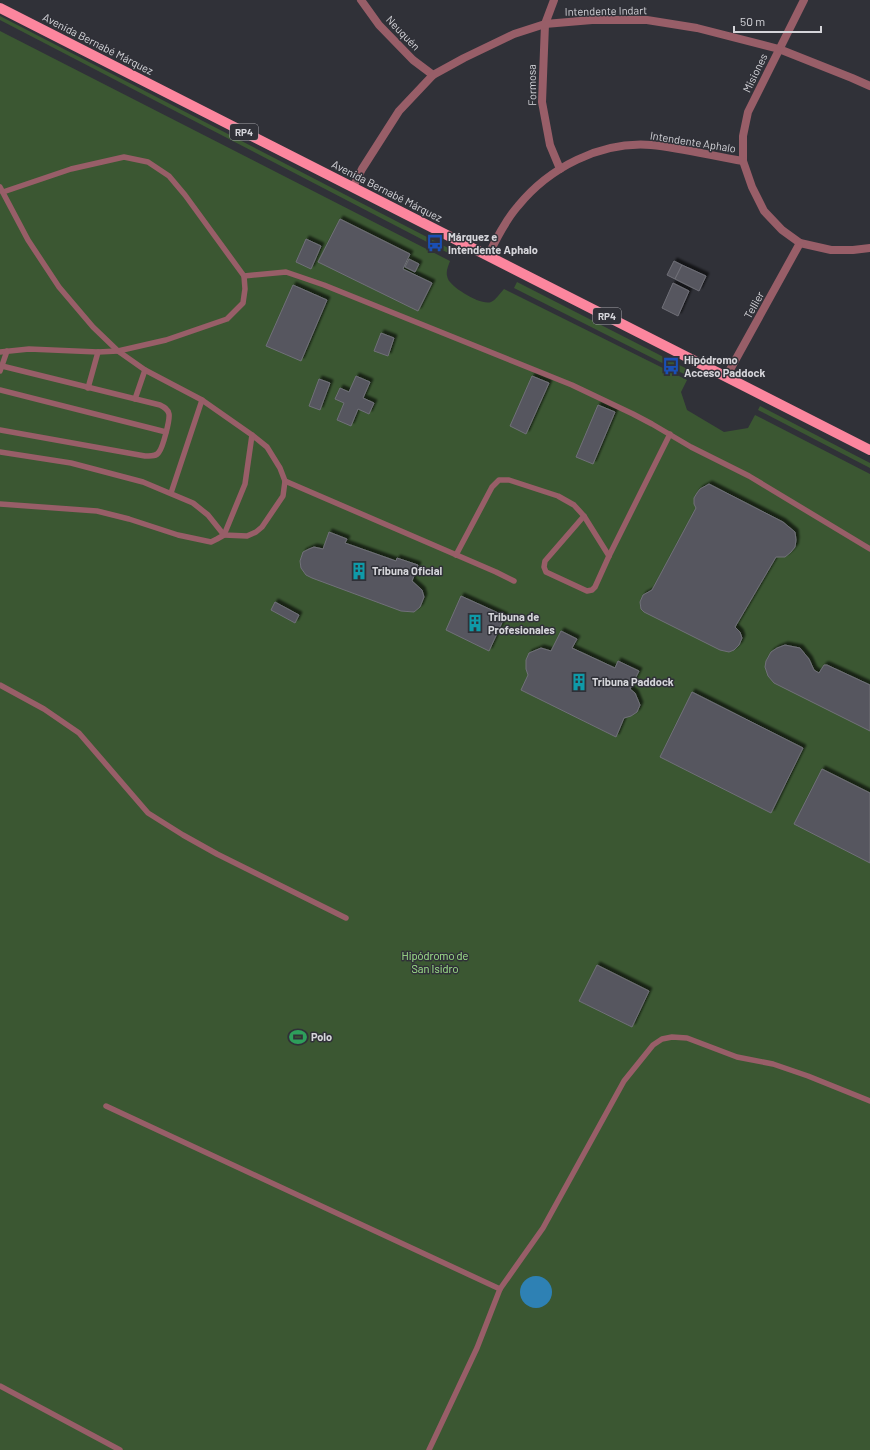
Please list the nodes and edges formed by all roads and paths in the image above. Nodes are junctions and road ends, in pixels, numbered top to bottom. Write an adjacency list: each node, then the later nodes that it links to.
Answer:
1 (361, 0): 7 (street, Neuquén)
2 (554, 0): 5 (street, Formosa)
3 (804, 0): 6 (street, Misiones)
4 (0, 8): 11 (main road, Avenida Bernabé Márquez / RP4)
5 (545, 24): 6 (street, Intendente Indart); 7 (street, Intendente Indart); 10 (street, Formosa)
6 (779, 49): 8 (street, Intendente Indart); 9 (street, Misiones)
7 (433, 76): 11 (street, Intendente Indart)
8 (870, 86)
9 (744, 161): 10 (street, Intendente Aphalo); 13 (street, Intendente Aphalo)
10 (560, 169): 15 (street, Intendente Aphalo)
11 (353, 187): 15 (main road, Avenida Bernabé Márquez / RP4)
12 (2, 189): 16 (lane); 18 (lane)
13 (800, 243): 14 (street, Intendente Aphalo); 23 (street, Tellier)
14 (870, 248)
15 (488, 256): 23 (main road, Avenida Bernabé Márquez / RP4)
16 (244, 276): 18 (lane); 30 (lane)
17 (7, 351): 19 (lane); 20 (lane); 21 (lane)
18 (118, 351): 20 (lane); 22 (lane)
19 (0, 352)
20 (98, 352): 24 (lane)
21 (1, 368): 24 (lane)
22 (145, 370): 26 (lane); 27 (lane)
23 (726, 377): 32 (main road, Avenida Bernabé Márquez / RP4)
24 (88, 388): 26 (lane)
25 (0, 390): 29 (lane)
26 (135, 399): 29 (lane)
27 (202, 400): 31 (lane); 35 (lane)
28 (0, 430): 29 (lane)
29 (166, 432)
30 (670, 434): 39 (lane); 41 (lane)
31 (252, 435): 34 (lane); 38 (lane)
32 (870, 450)
33 (0, 452): 35 (lane)
34 (285, 481): 38 (lane); 40 (lane)
35 (171, 493): 38 (lane)
36 (0, 504): 38 (lane)
37 (584, 516): 40 (lane); 41 (lane); 41 (lane)
38 (224, 534)
39 (870, 548)
40 (456, 555): 42 (lane)
41 (609, 556)
42 (514, 581)
43 (0, 685): 44 (lane)
44 (346, 918)
45 (870, 1102): 47 (lane)
46 (106, 1106): 47 (lane)
47 (500, 1289): 50 (lane)
48 (0, 1386): 49 (lane)
49 (120, 1450)
50 (429, 1450)

